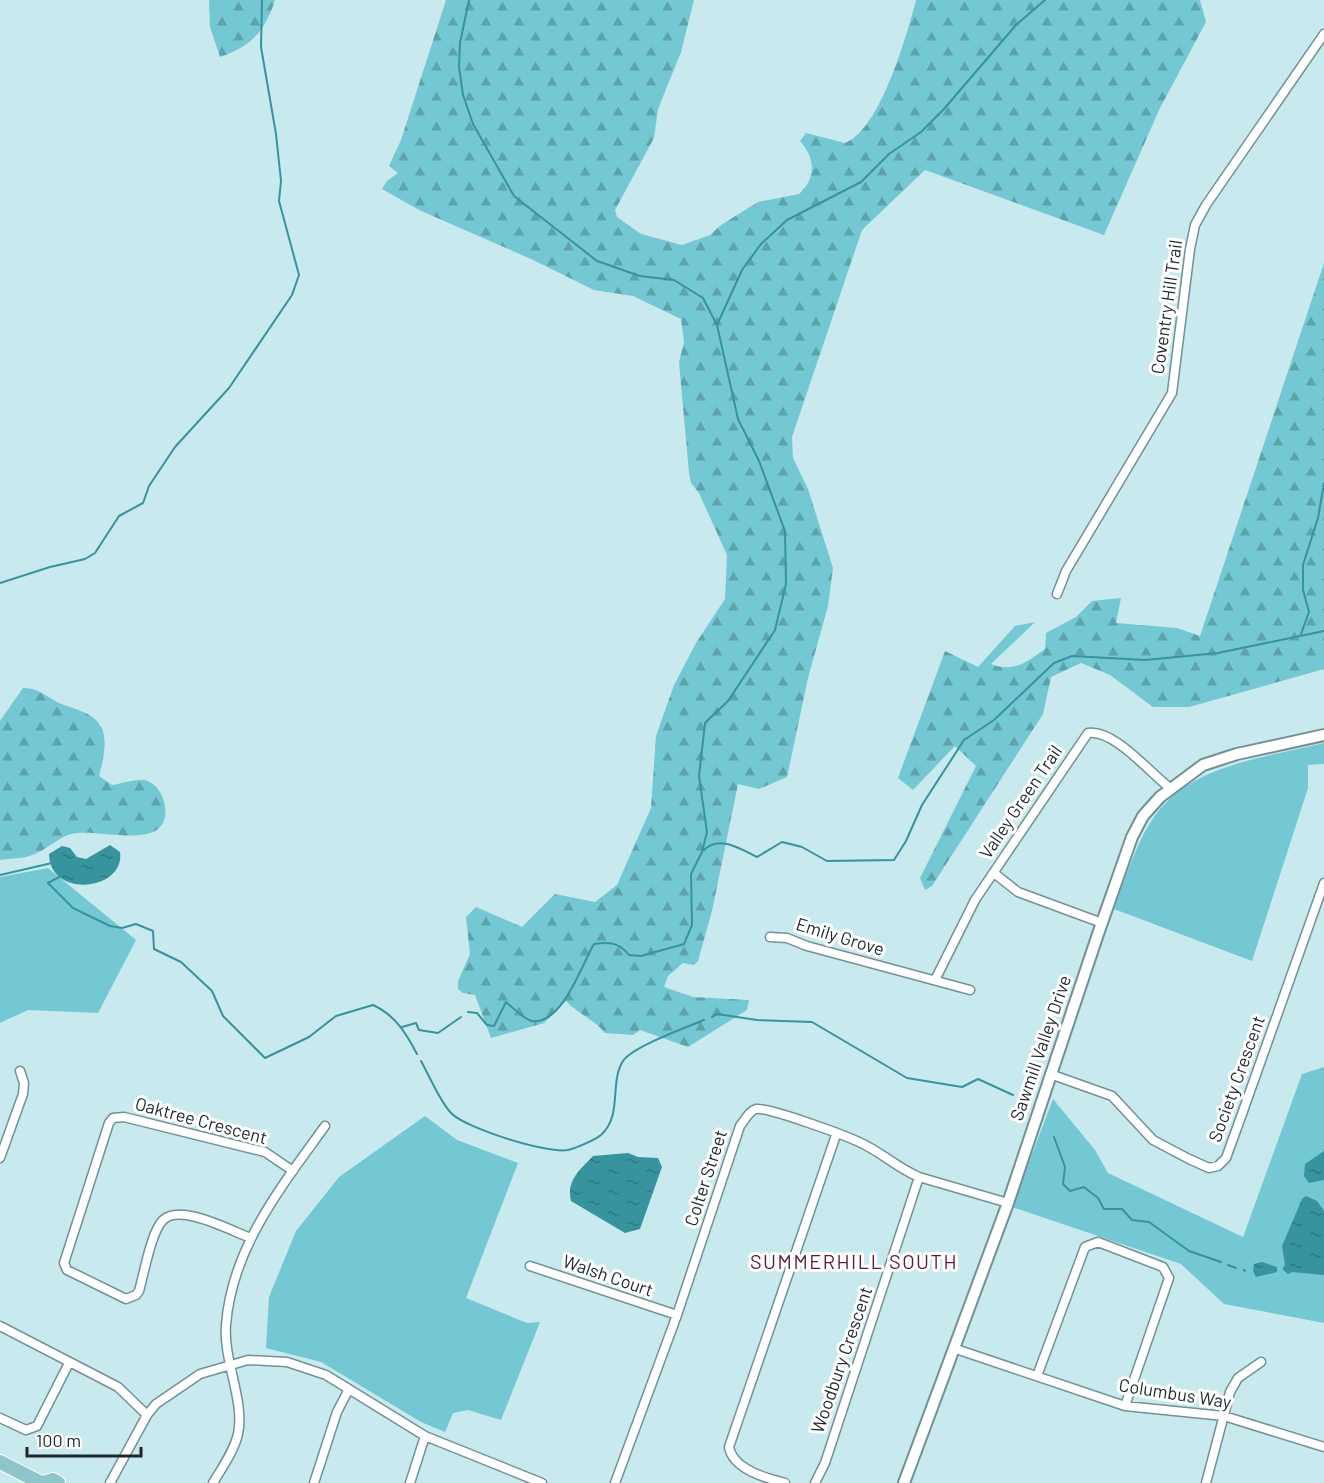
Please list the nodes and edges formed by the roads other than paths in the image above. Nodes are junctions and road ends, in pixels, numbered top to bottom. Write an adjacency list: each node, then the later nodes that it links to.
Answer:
1 (1324, 34): 2 (street, Coventry Hill Trail)
2 (1057, 594)
3 (1324, 735): 4 (street, Sawmill Valley Drive)
4 (1170, 788): 5 (street, Valley Green Trail); 7 (street, Sawmill Valley Drive)
5 (994, 873): 7 (street); 9 (street, Valley Green Trail)
6 (1324, 883): 12 (street, Society Crescent)
7 (1102, 923): 12 (street, Sawmill Valley Drive)
8 (770, 937): 9 (street, Emily Grove)
9 (935, 980): 10 (street)
10 (970, 990)
11 (20, 1071): 15 (street)
12 (1050, 1074): 19 (street, Sawmill Valley Drive)
13 (325, 1126): 17 (street)
14 (836, 1135): 18 (street, Colter Street); 22 (street, Colter Street); 45 (street)
15 (2, 1143): 16 (street)
16 (0, 1158)
17 (293, 1171): 20 (street); 20 (street, Oaktree Crescent)
18 (919, 1177): 19 (street, Colter Street); 46 (street, Woodbury Crescent)
19 (1008, 1203): 24 (street, Sawmill Valley Drive)
20 (251, 1238): 27 (street)
21 (530, 1266): 22 (street, Walsh Court)
22 (677, 1316): 44 (street, Colter Street)
23 (0, 1326): 26 (street)
24 (953, 1348): 28 (street, Columbus Way); 47 (street, Sawmill Valley Drive)
25 (1261, 1362): 32 (street)
26 (69, 1363): 31 (street); 33 (street)
27 (228, 1363): 29 (street); 31 (street); 40 (street)
28 (1037, 1376): 30 (street, Columbus Way); 30 (street)
29 (349, 1389): 34 (street); 41 (street)
30 (1125, 1406): 32 (street, Columbus Way)
31 (147, 1415): 39 (street)
32 (1224, 1416): 35 (street, Columbus Way); 48 (street)
33 (0, 1418)
34 (425, 1436): 42 (street); 43 (street)
35 (1324, 1447)
36 (0, 1462): 37 (main road)
37 (42, 1483): 38 (main road)
38 (58, 1483)
39 (110, 1483)
40 (213, 1483)
41 (314, 1483)
42 (410, 1483)
43 (542, 1483)
44 (615, 1483)
45 (784, 1483)
46 (814, 1483)
47 (904, 1483)
48 (1206, 1483)

